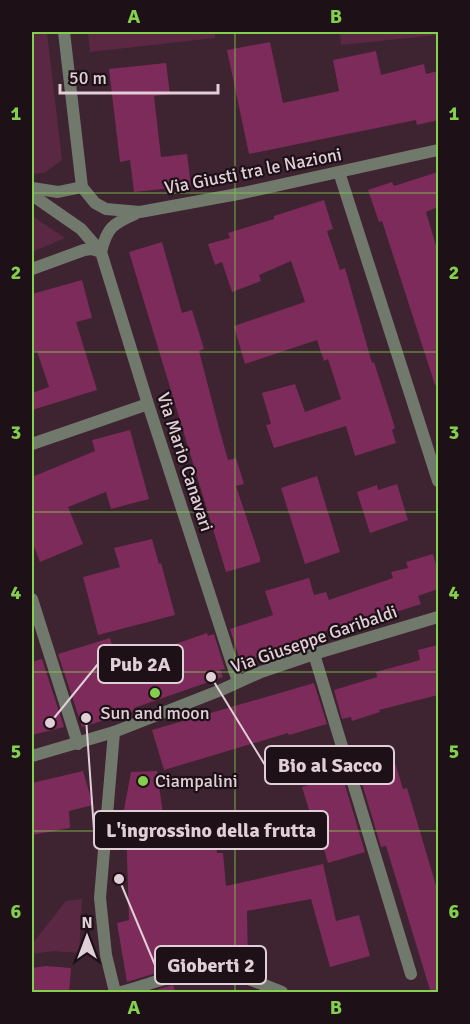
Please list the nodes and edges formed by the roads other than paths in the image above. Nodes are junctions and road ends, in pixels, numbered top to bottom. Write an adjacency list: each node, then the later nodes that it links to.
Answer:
1 (64, 32): 4 (street)
2 (438, 150): 3 (street, Via Giusti tra le Nazioni)
3 (339, 172): 7 (street, Via Giusti tra le Nazioni); 12 (street)
4 (82, 187): 5 (street); 7 (street, Via Giusti tra le Nazioni)
5 (32, 188)
6 (32, 195): 8 (street, Via Mario Canavari)
7 (140, 212): 8 (street)
8 (101, 252): 9 (street); 10 (street, Via Mario Canavari)
9 (32, 269)
10 (148, 404): 11 (street); 16 (street, Via Mario Canavari)
11 (32, 444)
12 (438, 481)
13 (32, 599): 18 (street)
14 (438, 616): 15 (street, Via Giuseppe Garibaldi)
15 (314, 654): 16 (street, Via Giuseppe Garibaldi); 20 (street)
16 (238, 682): 17 (street, Via Giuseppe Garibaldi)
17 (114, 732): 18 (street, Via Giuseppe Garibaldi); 21 (street)
18 (78, 744): 19 (street, Via Giuseppe Garibaldi)
19 (32, 756)
20 (411, 974)
21 (115, 993)
22 (121, 993): 23 (street)
23 (282, 993)

